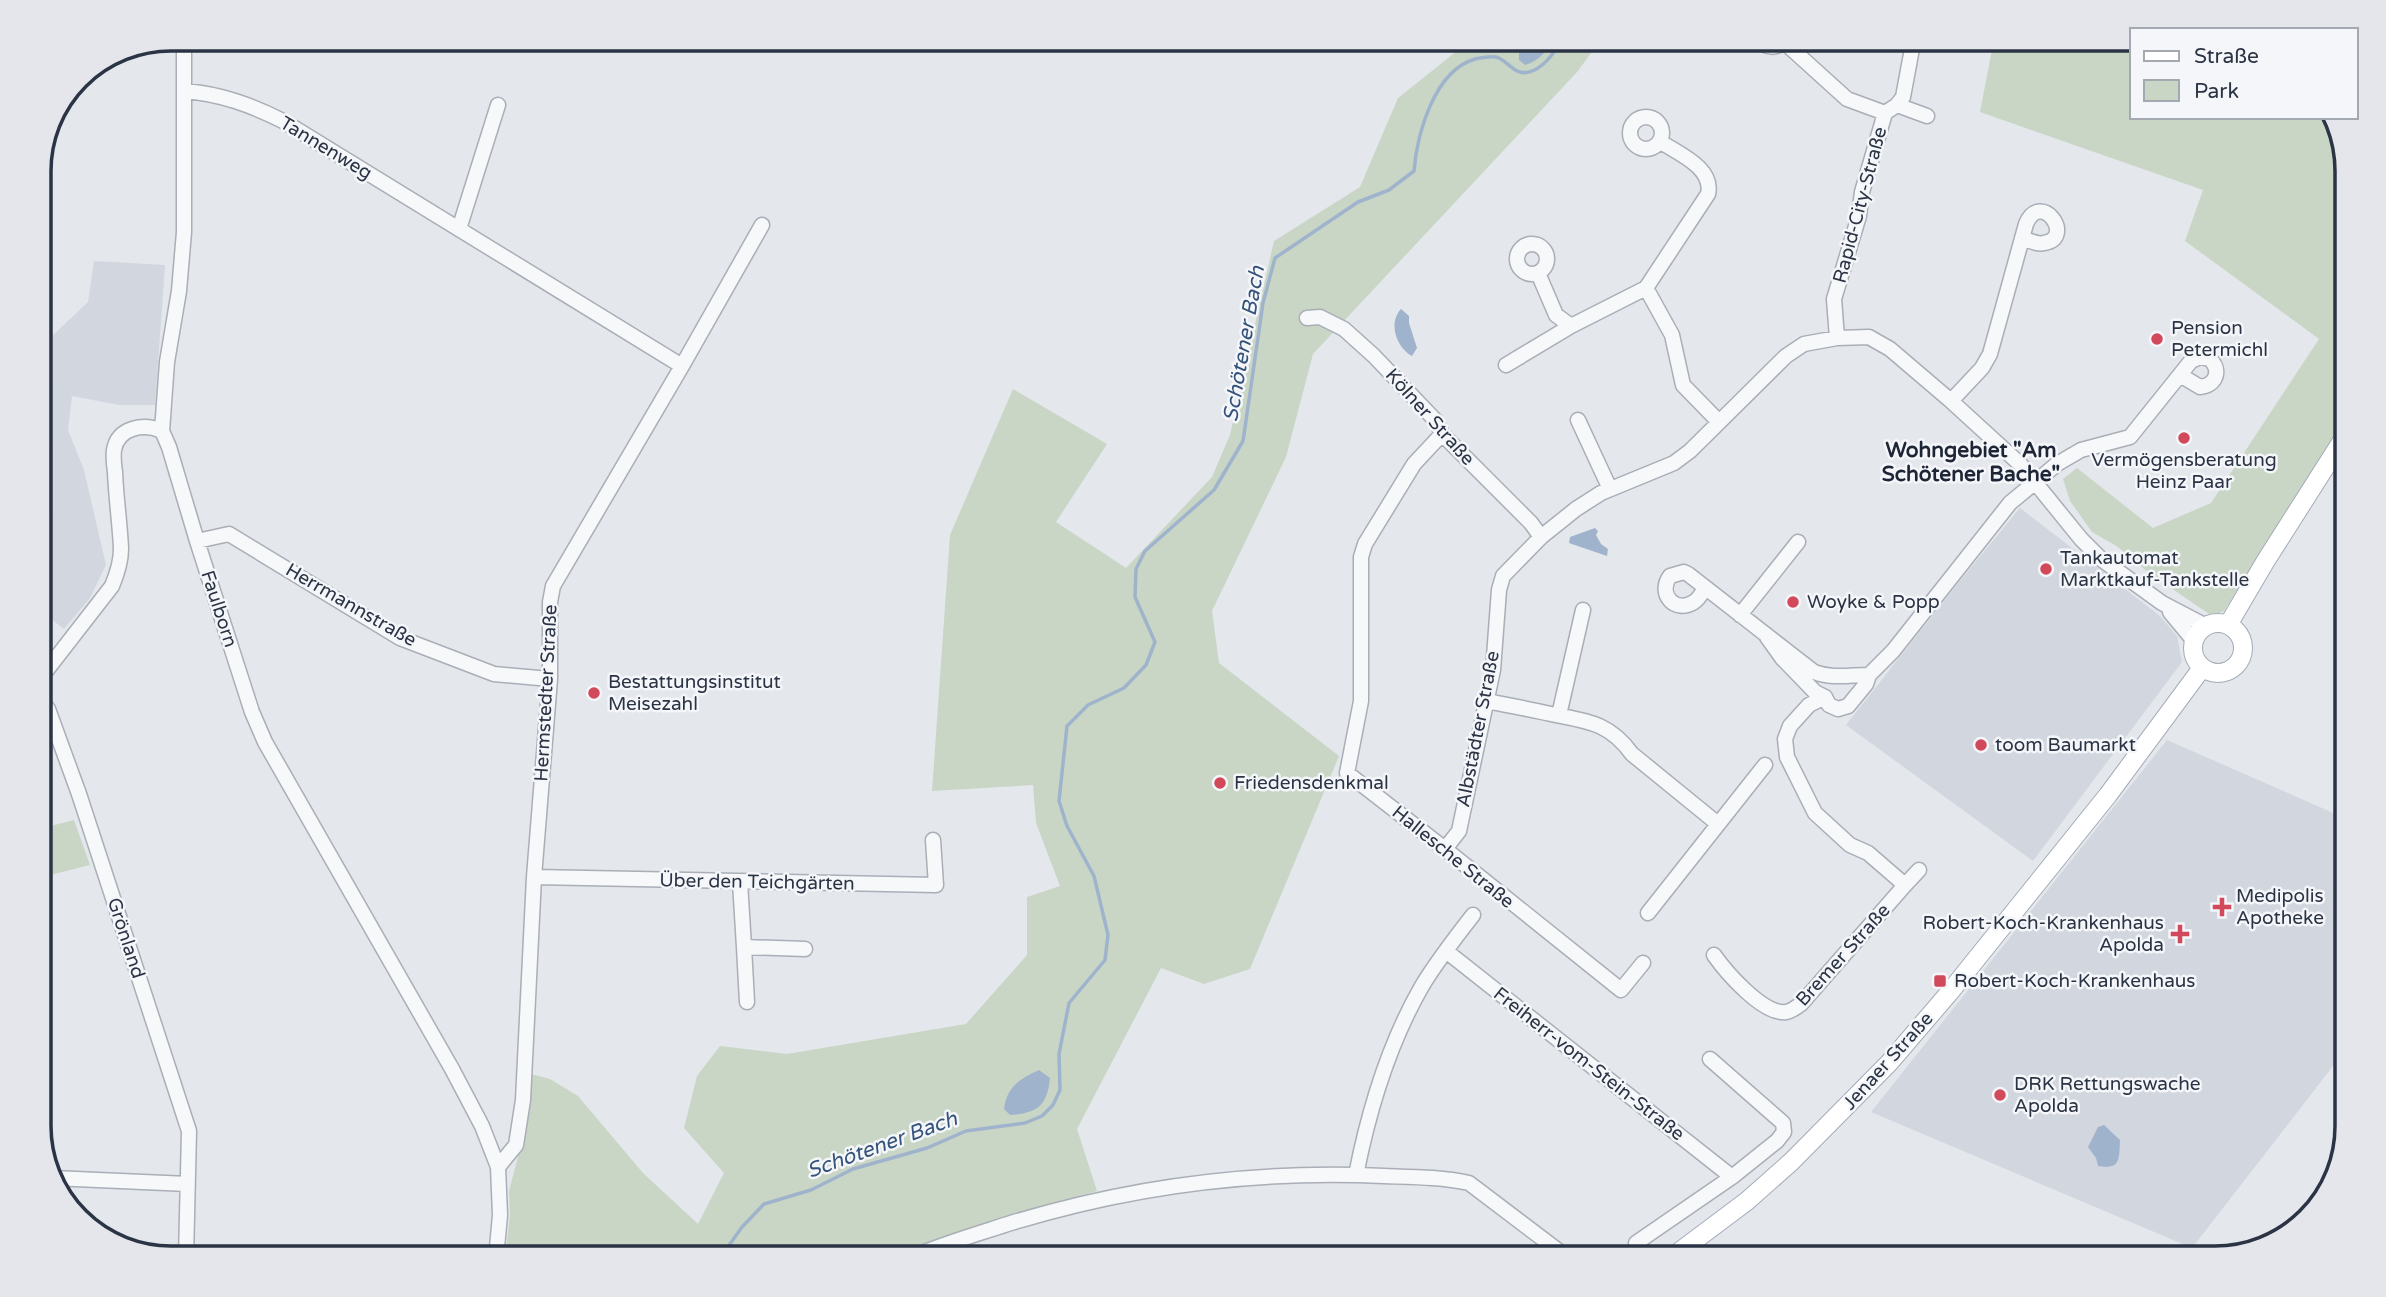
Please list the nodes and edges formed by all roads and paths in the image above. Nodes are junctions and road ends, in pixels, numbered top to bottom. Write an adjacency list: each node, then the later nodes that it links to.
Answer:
1 (184, 51): 4 (street, Faulborn)
2 (1797, 51): 6 (street)
3 (1912, 51): 6 (street, Rapid-City-Straße)
4 (184, 91): 10 (street, Tannenweg); 23 (street, Faulborn)
5 (498, 105): 10 (street)
6 (1891, 109): 7 (street); 16 (street, Rapid-City-Straße)
7 (1927, 116)
8 (1661, 142): 13 (street)
9 (762, 225): 18 (street, Hermstedter Straße)
10 (459, 229): 18 (street, Tannenweg)
11 (2022, 238): 20 (street)
12 (1538, 273): 15 (street)
13 (1646, 288): 15 (street); 22 (street)
14 (1307, 318): 24 (street, Kölner Straße)
15 (1570, 327): 17 (street)
16 (1836, 338): 20 (street, Albstädter Straße); 22 (street, Albstädter Straße)
17 (1506, 365)
18 (682, 366): 43 (street, Hermstedter Straße)
19 (2180, 375): 26 (street)
20 (1951, 401): 26 (street, Albstädter Straße)
21 (1578, 420): 27 (street)
22 (1719, 422): 27 (street, Albstädter Straße)
23 (162, 431): 29 (street, Faulborn); 39 (street)
24 (1442, 434): 28 (street, Kölner Straße); 51 (street, Hallesche Straße)
25 (2335, 452): 35 (main road)
26 (2036, 483): 32 (street, Albstädter Straße); 41 (street)
27 (1610, 489): 28 (street, Albstädter Straße)
28 (1541, 537): 45 (street, Albstädter Straße)
29 (197, 541): 43 (street, Herrmannstraße); 65 (street, Faulborn)
30 (1798, 542): 34 (street)
31 (1705, 588): 34 (street)
32 (2162, 603): 36 (street, Albstädter Straße); 38 (street)
33 (1583, 610): 46 (street)
34 (1740, 615): 37 (street)
35 (2228, 625): 36 (main road); 40 (main road)
36 (2206, 626): 38 (main road)
37 (1767, 637): 42 (street); 44 (street)
38 (2194, 641): 40 (main road)
39 (51, 665)
40 (2202, 668): 75 (main road, Jenaer Straße)
41 (1869, 675): 42 (street); 44 (street)
42 (1830, 678): 44 (street)
43 (550, 679): 53 (street, Hermstedter Straße)
44 (1825, 698): 55 (street, Bremer Straße)
45 (1486, 701): 46 (street); 51 (street, Albstädter Straße)
46 (1559, 715): 49 (street)
47 (51, 717): 69 (street, Grönland)
48 (1765, 765): 49 (street)
49 (1718, 824): 56 (street)
50 (933, 840): 54 (street, Über den Teichgärten)
51 (1446, 849): 62 (street, Hallesche Straße)
52 (1919, 870): 55 (street, Bremer Straße)
53 (534, 877): 54 (street, Über den Teichgärten); 65 (street, Hermstedter Straße)
54 (740, 882): 58 (street)
55 (1905, 885): 61 (street, Bremer Straße)
56 (1648, 913)
57 (1473, 915): 60 (street)
58 (744, 947): 59 (street); 63 (street)
59 (805, 949)
60 (1446, 951): 66 (street); 67 (street, Freiherr-vom-Stein-Straße)
61 (1714, 954)
62 (1643, 963)
63 (747, 1002)
64 (1710, 1059): 67 (street)
65 (498, 1167): 72 (street)
66 (1356, 1175): 73 (street); 74 (street)
67 (1732, 1177): 70 (street)
68 (62, 1178): 69 (street)
69 (188, 1184): 71 (street, Grönland)
70 (1636, 1242)
71 (186, 1246)
72 (497, 1246)
73 (943, 1246)
74 (1552, 1246)
75 (1687, 1246)

